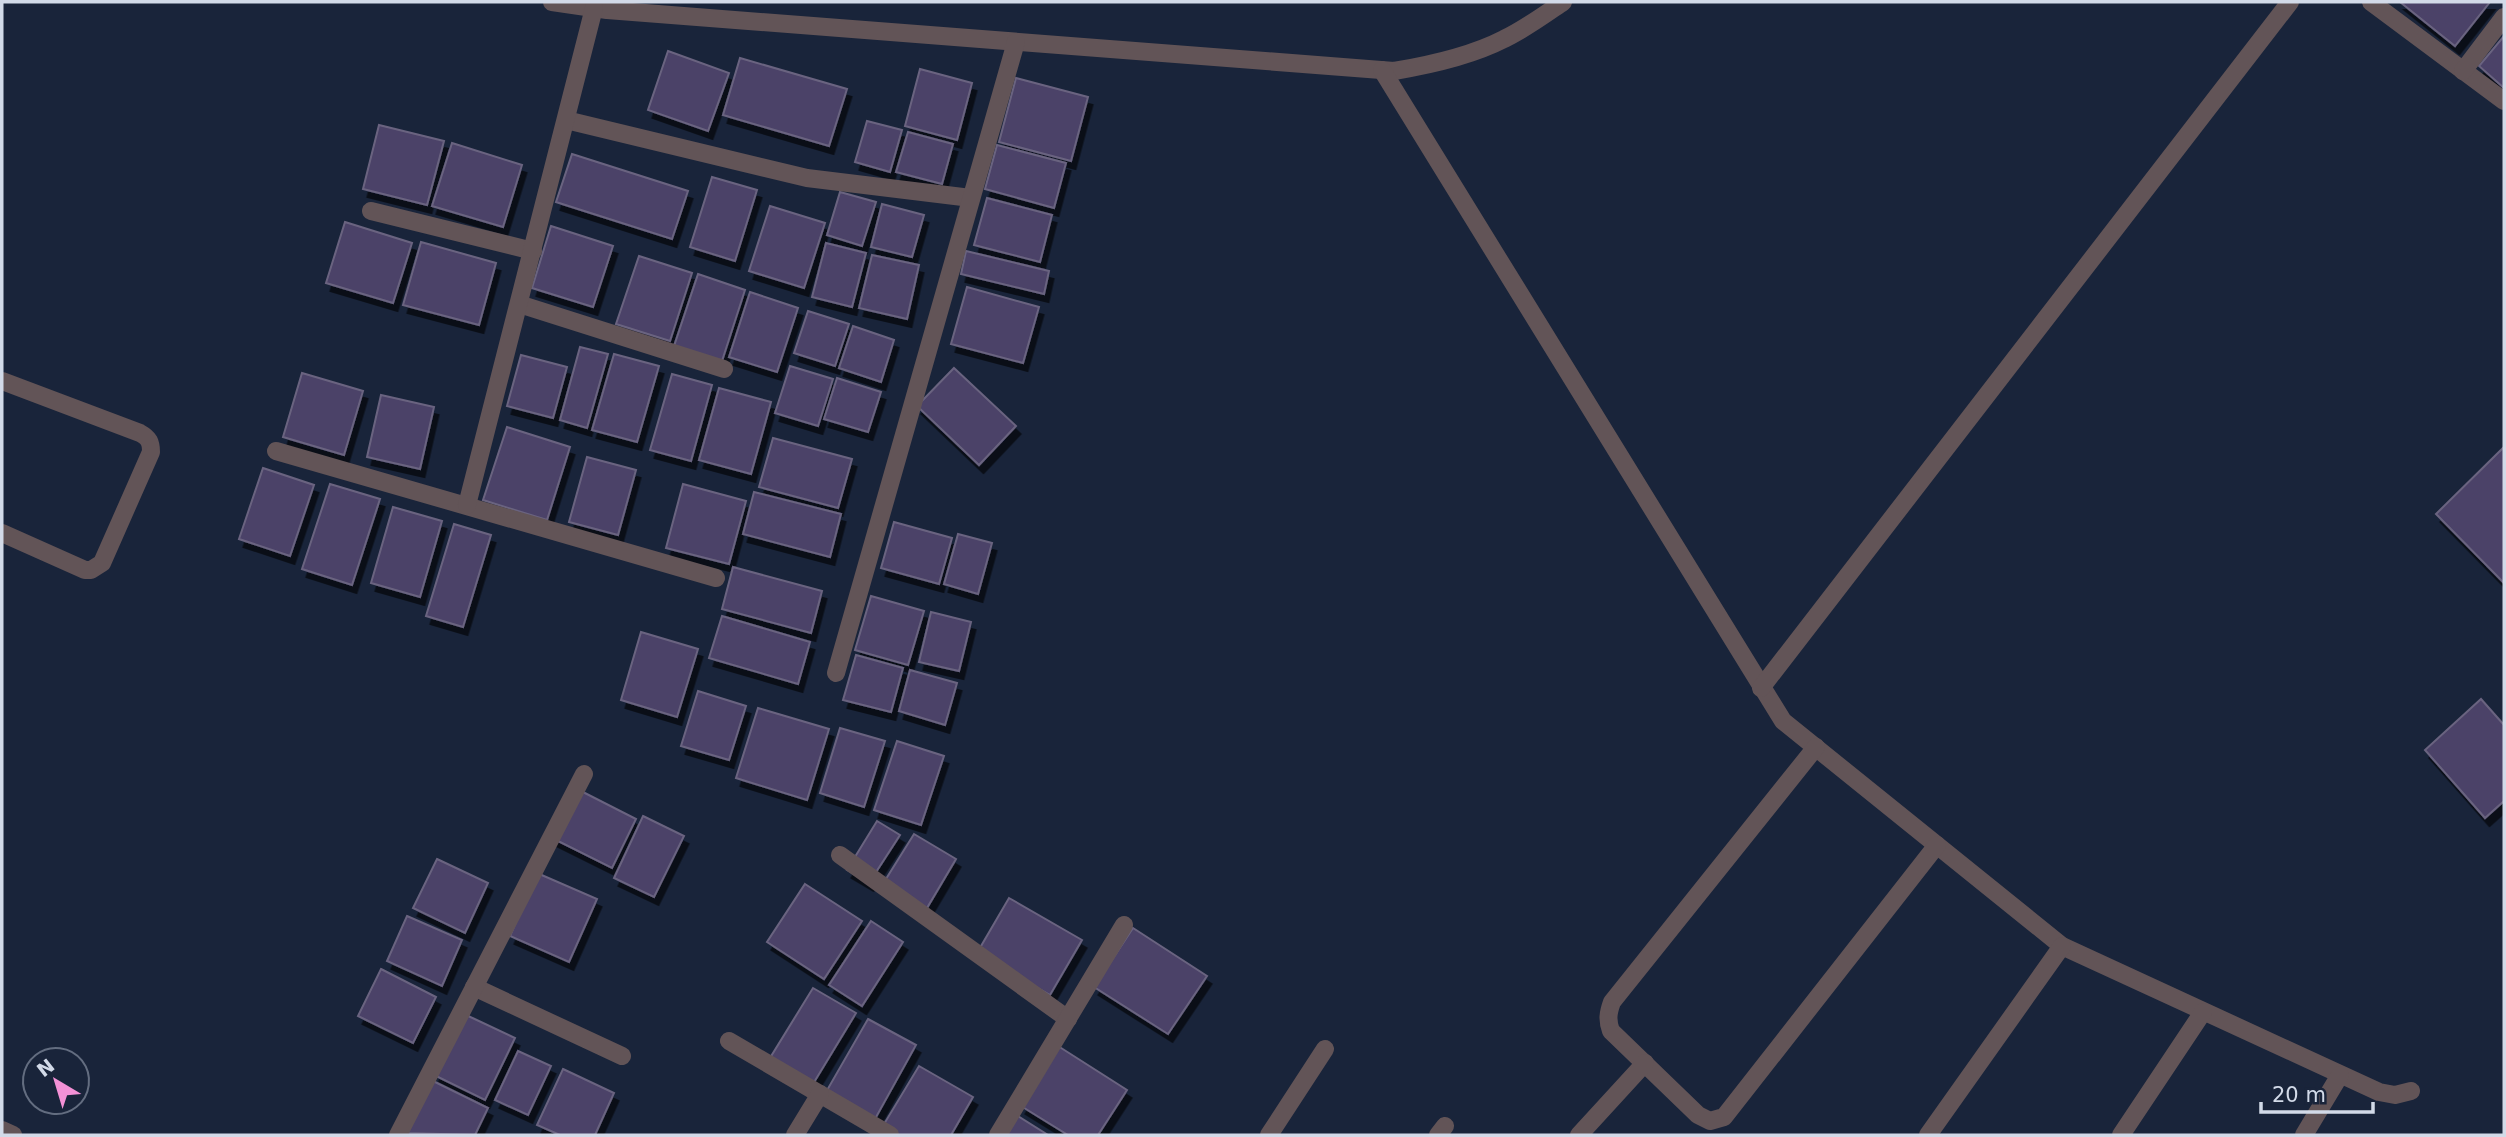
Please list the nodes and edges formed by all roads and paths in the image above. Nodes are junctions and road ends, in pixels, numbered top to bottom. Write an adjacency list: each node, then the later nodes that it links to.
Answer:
1 (552, 2): 5 (street)
2 (1563, 2): 8 (street)
3 (2290, 2): 23 (street)
4 (2371, 2): 9 (street)
5 (604, 7): 7 (street); 11 (street)
6 (2504, 17): 9 (street)
7 (1016, 42): 8 (street); 12 (street)
8 (1382, 70): 23 (street)
9 (2463, 71): 10 (street)
10 (2504, 101)
11 (566, 120): 12 (street); 14 (street)
12 (971, 198): 22 (street)
13 (370, 211): 14 (street)
14 (533, 251): 15 (street)
15 (519, 304): 16 (street); 19 (street)
16 (724, 369)
17 (2, 382): 20 (street)
18 (276, 451): 19 (street)
19 (467, 505): 21 (street)
20 (2, 533)
21 (716, 578)
22 (836, 673)
23 (1761, 688): 24 (street)
24 (1816, 747): 26 (street); 36 (street)
25 (584, 774): 30 (street)
26 (1937, 845): 29 (street); 36 (street)
27 (840, 855): 32 (street)
28 (1124, 925): 32 (street)
29 (2062, 946): 31 (street); 48 (street)
30 (474, 987): 35 (street); 42 (street)
31 (2203, 1012): 37 (street); 49 (street)
32 (1068, 1018): 45 (street)
33 (729, 1041): 39 (street)
34 (1325, 1049): 46 (street)
35 (622, 1056)
36 (1645, 1063): 47 (street)
37 (2340, 1075): 38 (street); 50 (street)
38 (2411, 1091)
39 (820, 1094): 43 (street); 44 (street)
40 (2, 1130): 41 (street)
41 (13, 1135)
42 (398, 1135)
43 (795, 1135)
44 (890, 1135)
45 (998, 1135)
46 (1269, 1135)
47 (1579, 1135)
48 (1928, 1135)
49 (2121, 1135)
50 (2304, 1135)

